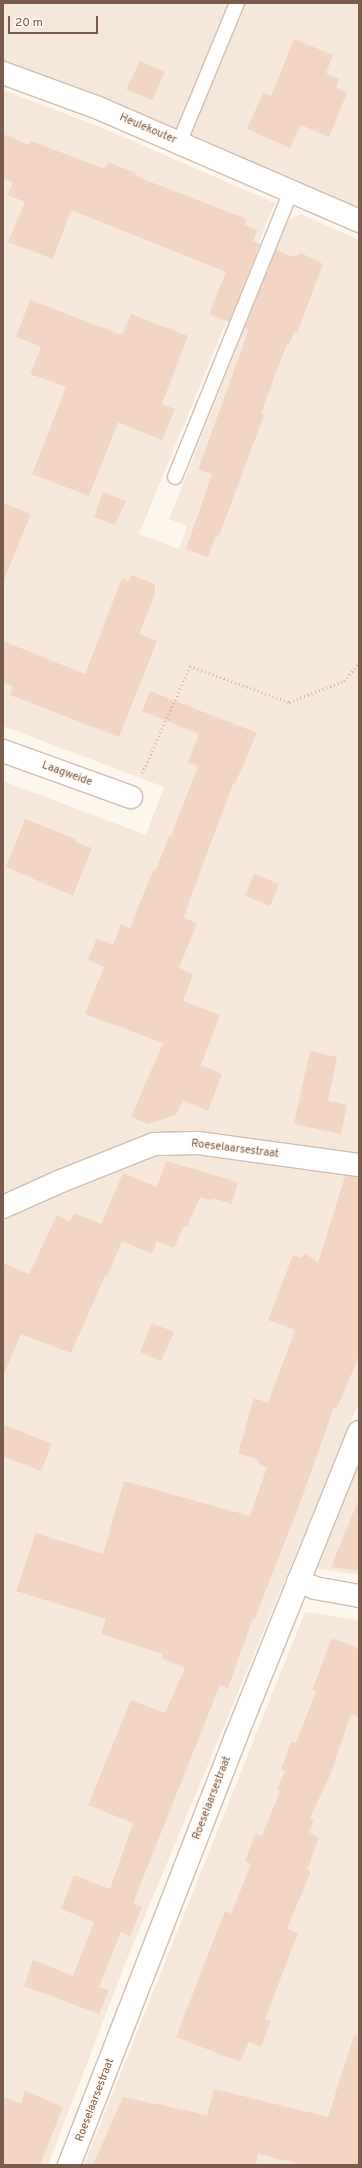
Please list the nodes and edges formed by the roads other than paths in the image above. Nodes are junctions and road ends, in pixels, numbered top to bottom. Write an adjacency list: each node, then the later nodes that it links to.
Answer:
1 (237, 3): 3 (lane)
2 (3, 73): 3 (street, Heulekouter)
3 (179, 143): 4 (street, Heulekouter)
4 (291, 191): 5 (street, Heulekouter); 6 (lane)
5 (359, 221)
6 (175, 477)
7 (3, 751): 8 (street, Laagweide)
8 (131, 797)
9 (359, 1165): 10 (street, Roeselaarsestraat)
10 (3, 1207)
11 (359, 1432): 12 (street, Roeselaarsestraat)
12 (298, 1581): 13 (street); 14 (street, Roeselaarsestraat)
13 (359, 1596)
14 (70, 2165)

